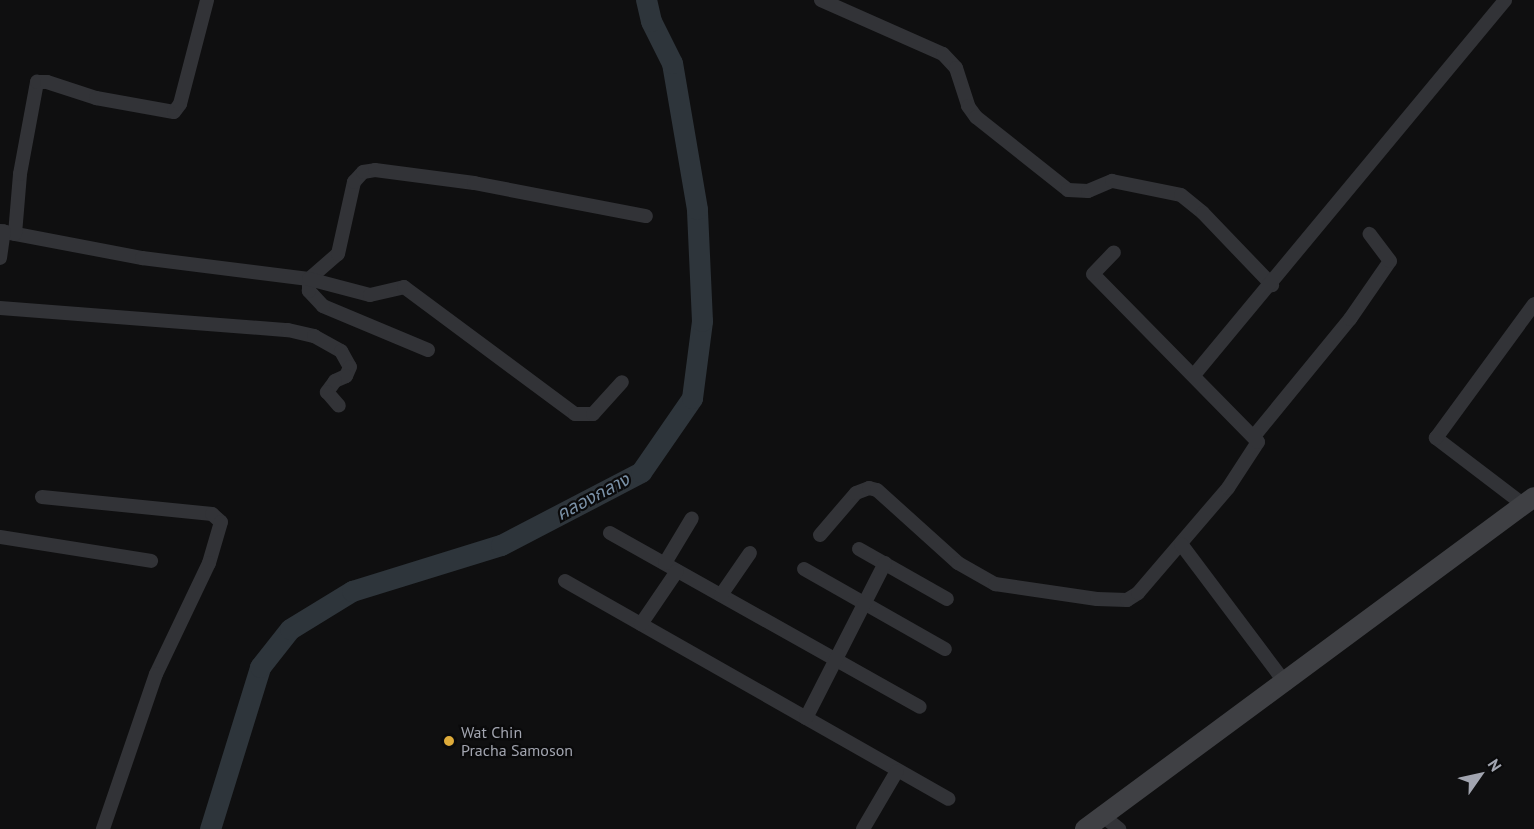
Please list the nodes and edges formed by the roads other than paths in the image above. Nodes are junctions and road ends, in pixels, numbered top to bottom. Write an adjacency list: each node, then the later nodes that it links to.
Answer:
1 (207, 0): 5 (street)
2 (821, 0): 10 (street)
3 (1505, 0): 10 (street)
4 (646, 216): 9 (street)
5 (6, 232): 8 (street); 9 (street)
6 (1370, 234): 17 (street)
7 (1114, 252): 14 (street)
8 (0, 258)
9 (309, 279): 13 (street); 15 (street)
10 (1272, 285): 14 (street)
11 (1534, 304): 19 (street)
12 (0, 308): 16 (street)
13 (428, 350)
14 (1194, 375): 17 (street)
15 (622, 382)
16 (339, 406)
17 (1255, 435): 24 (street)
18 (42, 497): 44 (street)
19 (1529, 501): 38 (main road)
20 (692, 519): 29 (street)
21 (610, 533): 29 (street)
22 (820, 535): 24 (street)
23 (0, 537): 27 (street)
24 (1181, 544): 38 (street)
25 (859, 549): 28 (street)
26 (750, 553): 32 (street)
27 (151, 561)
28 (885, 563): 33 (street); 34 (street)
29 (671, 567): 32 (street); 35 (street)
30 (804, 569): 34 (street)
31 (565, 581): 35 (street)
32 (721, 595): 37 (street)
33 (946, 599)
34 (864, 603): 36 (street); 37 (street)
35 (641, 624): 40 (street)
36 (945, 649)
37 (836, 659): 39 (street); 40 (street)
38 (1286, 684): 43 (main road)
39 (920, 707)
40 (806, 718): 41 (street)
41 (897, 771): 42 (street); 45 (street)
42 (948, 799)
43 (1103, 816): 46 (main road); 47 (street)
44 (102, 829)
45 (863, 829)
46 (1085, 829)
47 (1119, 829)

